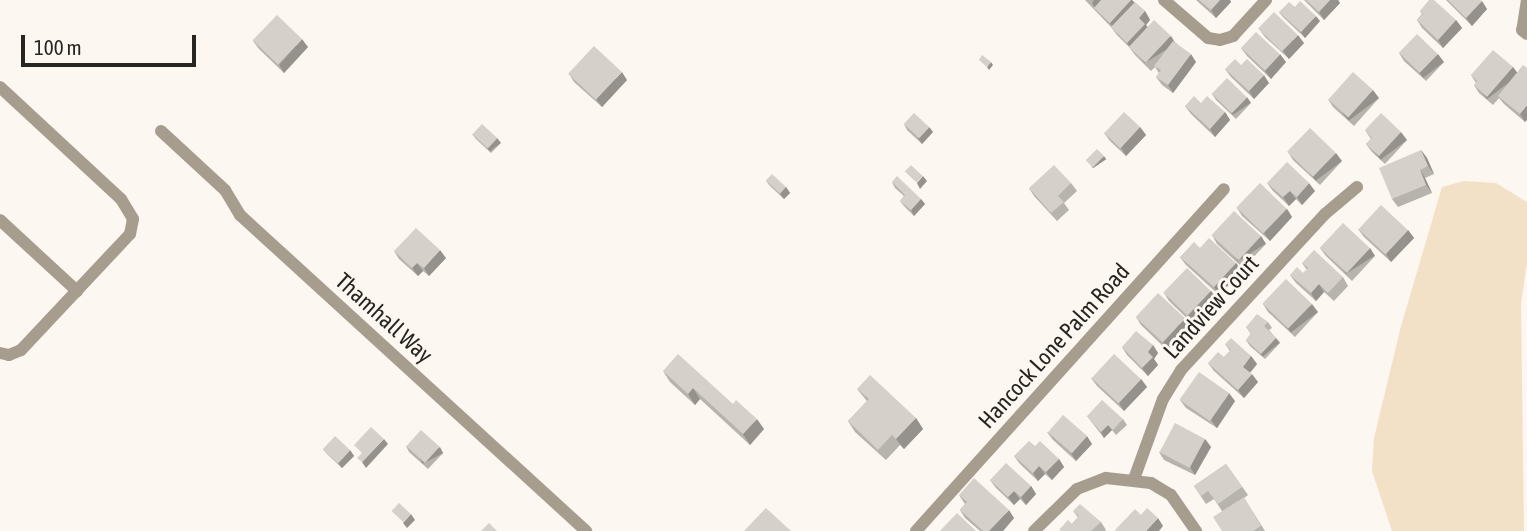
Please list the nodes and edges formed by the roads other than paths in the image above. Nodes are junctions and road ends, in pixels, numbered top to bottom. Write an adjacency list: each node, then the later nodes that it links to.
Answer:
1 (1164, 0): 2 (street)
2 (1266, 0)
3 (1527, 1): 4 (street)
4 (1527, 34)
5 (0, 87): 10 (street)
6 (160, 131): 13 (street, Thamhall Way)
7 (1357, 187): 12 (street, Landview Court)
8 (1224, 189): 14 (street, Hancock Lone Palm Road)
9 (0, 220): 10 (street)
10 (77, 291): 11 (street)
11 (0, 353)
12 (1134, 479): 15 (street); 16 (street)
13 (586, 531)
14 (916, 531)
15 (1034, 531)
16 (1196, 531)

